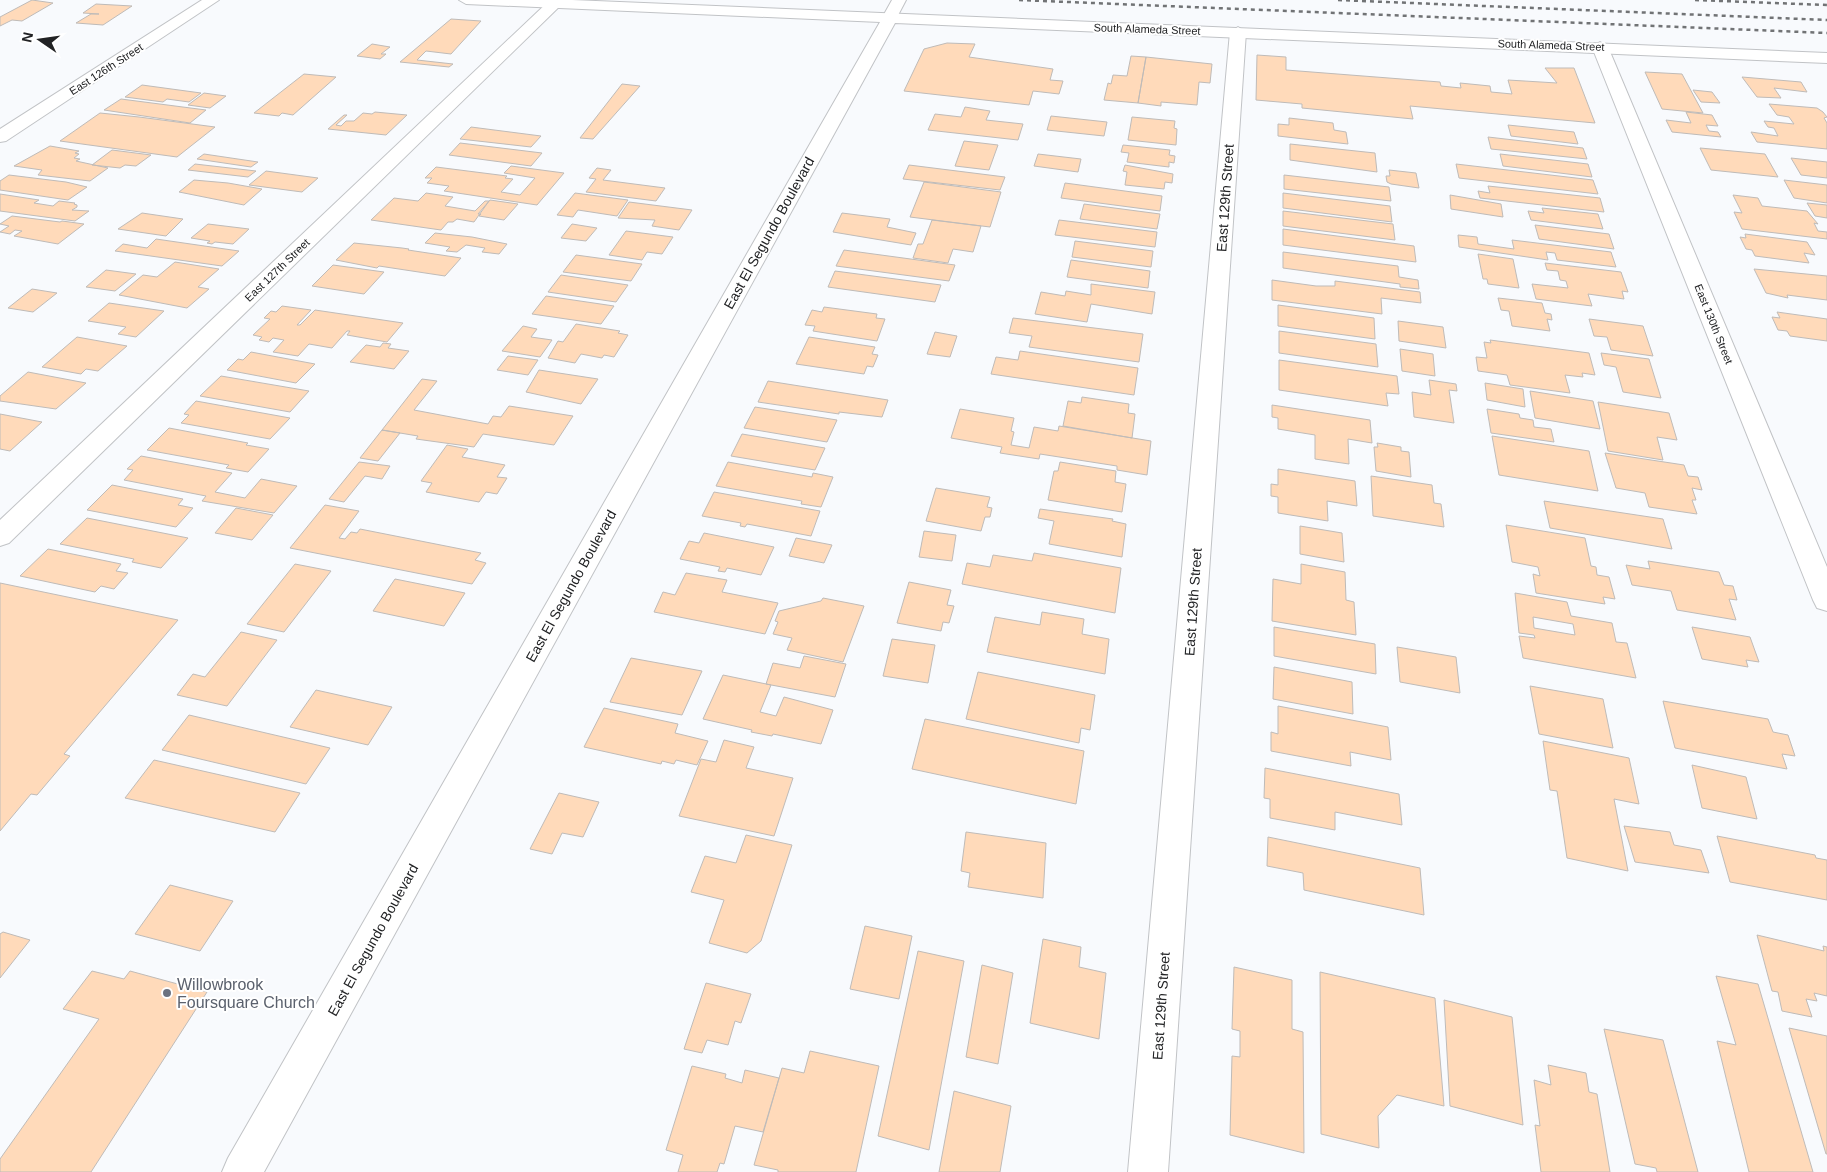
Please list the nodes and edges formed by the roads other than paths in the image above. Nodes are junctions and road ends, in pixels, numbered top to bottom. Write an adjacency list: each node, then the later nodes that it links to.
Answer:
1 (212, 0): 9 (street, East 126th Street)
2 (466, 0): 4 (street, South Alameda Street)
3 (899, 0): 5 (street, East El Segundo Boulevard)
4 (554, 4): 5 (street, South Alameda Street); 10 (street, East 127th Street)
5 (890, 18): 6 (street, South Alameda Street); 12 (street, East El Segundo Boulevard)
6 (1238, 32): 7 (street, South Alameda Street); 13 (street, East 129th Street)
7 (1600, 47): 8 (street, South Alameda Street); 11 (street, East 130th Street)
8 (1827, 58)
9 (0, 137)
10 (0, 536)
11 (1827, 600)
12 (242, 1172)
13 (1148, 1172)

